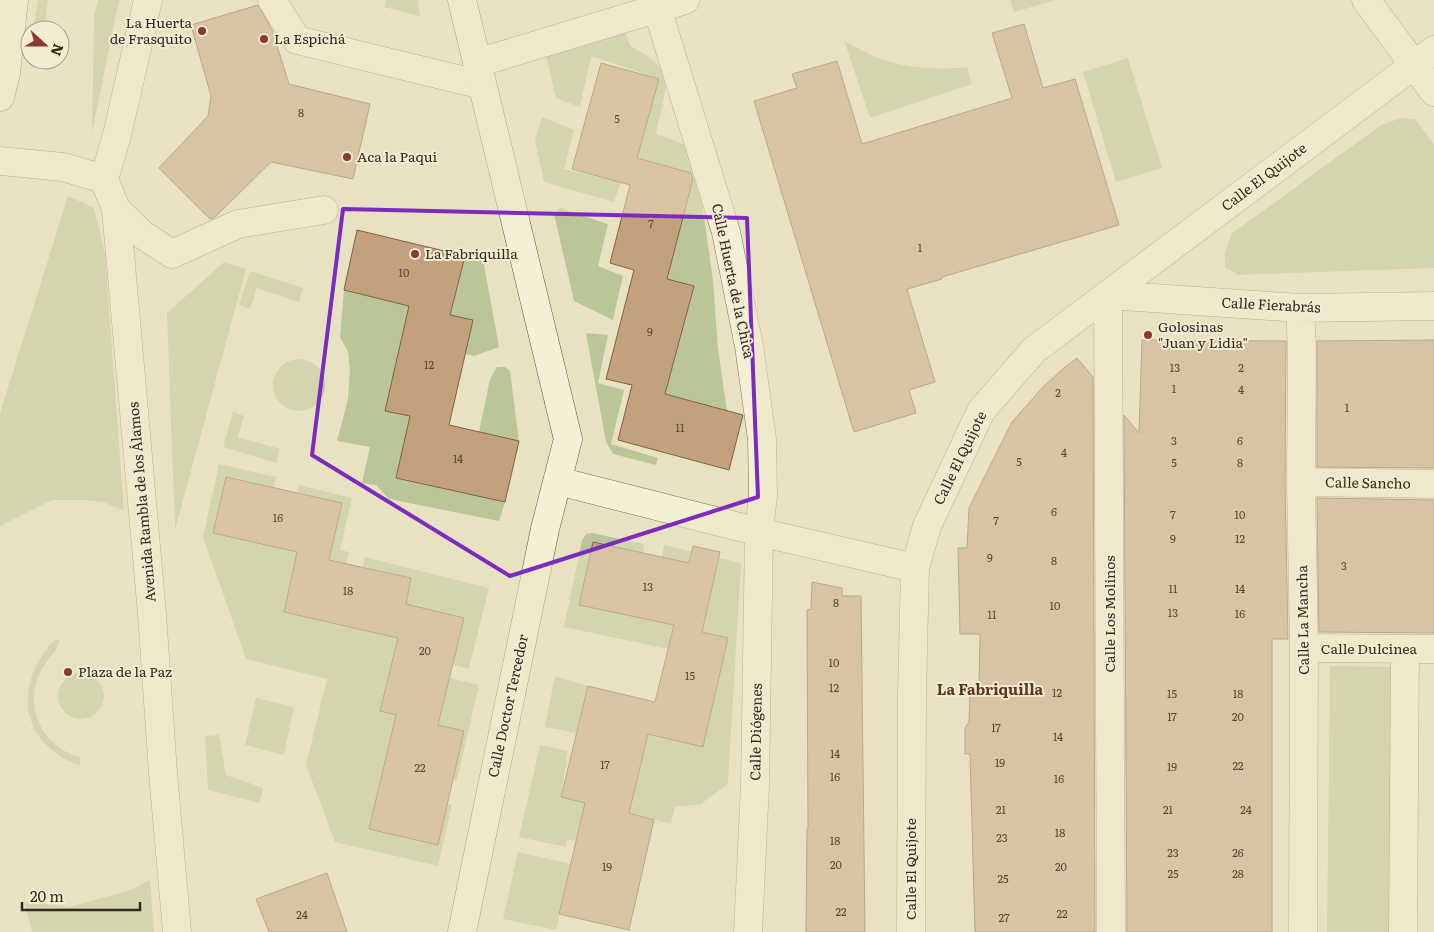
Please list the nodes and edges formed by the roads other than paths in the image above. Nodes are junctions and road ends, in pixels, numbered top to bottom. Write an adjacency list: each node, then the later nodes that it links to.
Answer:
1 (14, 0): 11 (street)
2 (148, 0): 13 (street)
3 (272, 0): 9 (street)
4 (462, 0): 9 (street, Calle Doctor Tercedor)
5 (685, 0): 7 (street)
6 (1366, 0): 8 (street)
7 (657, 8): 9 (street); 22 (street, Calle Huerta de la Chica)
8 (1424, 57): 10 (street); 16 (street, Calle El Quijote)
9 (479, 74): 19 (street, Calle Doctor Tercedor)
10 (1434, 92)
11 (0, 97)
12 (0, 161): 13 (street)
13 (104, 179): 14 (street, Avenida Rambla de los Álamos)
14 (116, 209): 15 (street); 27 (street, Avenida Rambla de los Álamos)
15 (324, 210)
16 (1108, 295): 18 (street, Calle Fierabrás); 23 (street, Calle El Quijote); 31 (street, Calle Los Molinos)
17 (1434, 306): 18 (street, Calle Fierabrás)
18 (1300, 308): 20 (street, Calle La Mancha)
19 (558, 481): 22 (street); 28 (street, Calle Doctor Tercedor)
20 (1301, 482): 21 (street, Calle Sancho); 24 (street, Calle La Mancha)
21 (1434, 484)
22 (759, 532): 23 (street); 29 (street, Calle Diógenes)
23 (915, 568): 30 (street, Calle El Quijote)
24 (1304, 648): 25 (street, Calle Dulcinea); 32 (street, Calle La Mancha)
25 (1405, 649): 26 (street, Calle Dulcinea); 33 (street)
26 (1434, 649)
27 (177, 932)
28 (462, 932)
29 (748, 932)
30 (911, 932)
31 (1111, 932)
32 (1303, 932)
33 (1403, 932)

